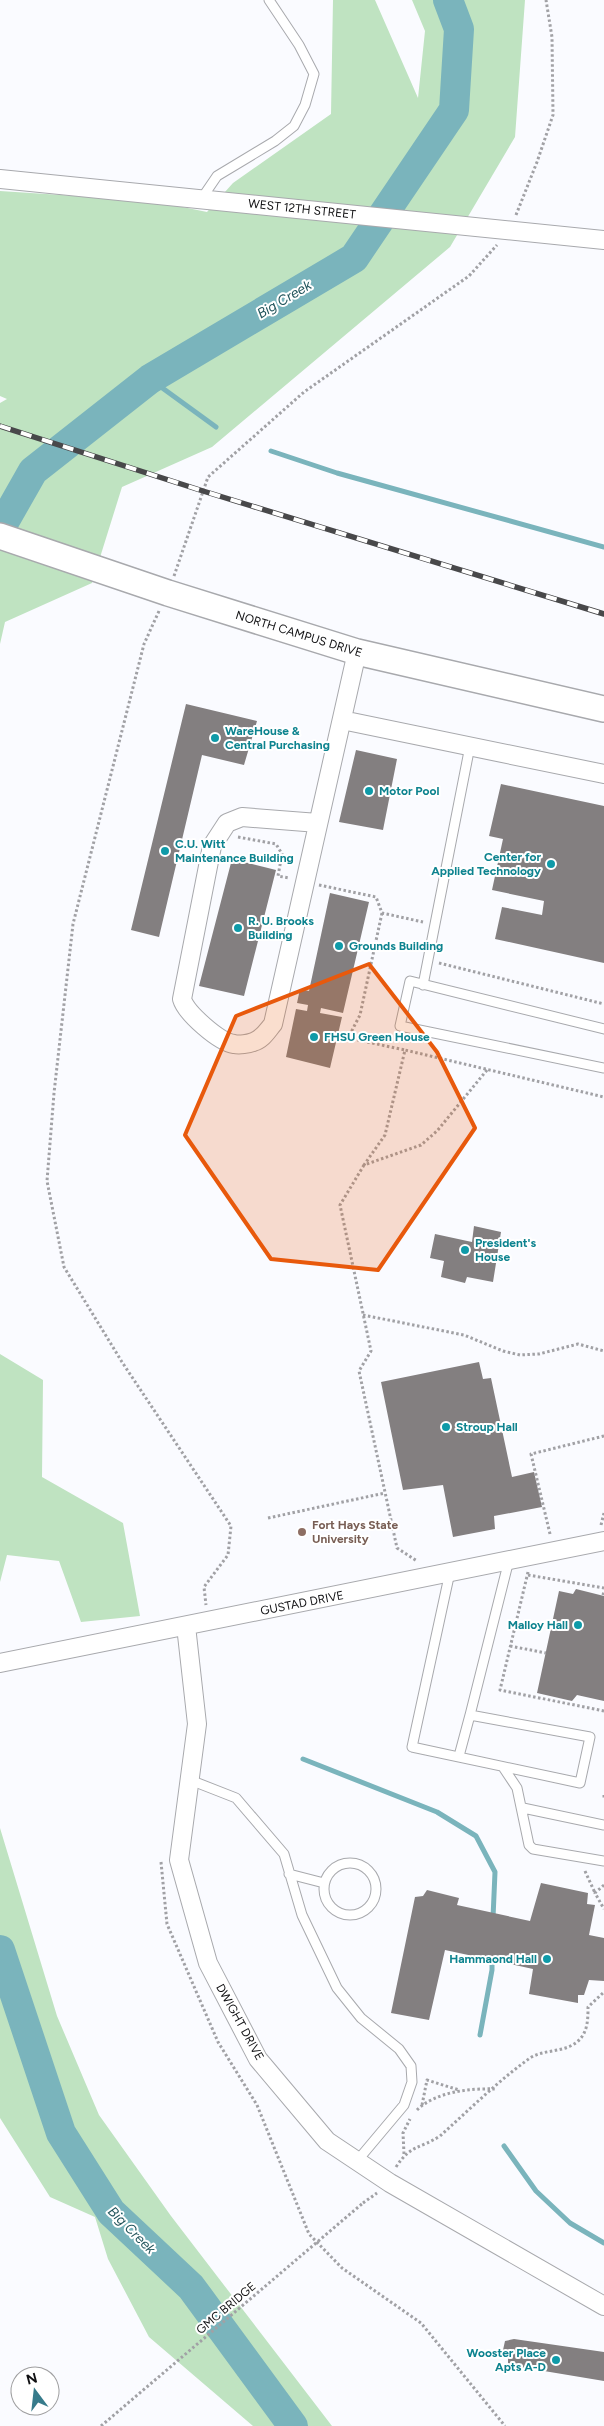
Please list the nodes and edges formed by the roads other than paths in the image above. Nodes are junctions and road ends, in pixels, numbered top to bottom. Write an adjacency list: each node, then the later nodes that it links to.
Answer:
1 (269, 0): 3 (lane)
2 (0, 179): 3 (street, WEST 12TH STREET)
3 (202, 198): 4 (street, WEST 12TH STREET)
4 (604, 240)
5 (0, 536): 6 (main road, NORTH CAMPUS DRIVE)
6 (357, 652): 7 (main road, NORTH CAMPUS DRIVE); 8 (street)
7 (604, 709)
8 (342, 720): 9 (street); 11 (street)
9 (470, 746): 10 (street); 12 (lane)
10 (604, 774)
11 (318, 823): 11 (street)
12 (423, 985): 13 (lane); 14 (lane)
13 (604, 1029)
14 (604, 1068)
15 (604, 1541): 16 (street, GUSTAD DRIVE)
16 (509, 1560): 17 (street, GUSTAD DRIVE); 20 (lane)
17 (450, 1572): 18 (street, GUSTAD DRIVE); 21 (lane)
18 (186, 1626): 19 (street, GUSTAD DRIVE); 23 (street, DWIGHT DRIVE)
19 (0, 1663)
20 (470, 1715): 21 (lane); 22 (lane)
21 (459, 1756): 22 (lane)
22 (503, 1767): 24 (lane)
23 (190, 1780): 27 (lane); 29 (street, DWIGHT DRIVE)
24 (523, 1808): 25 (lane); 26 (lane)
25 (604, 1824)
26 (604, 1861)
27 (289, 1874): 28 (lane); 29 (lane)
28 (324, 1883): 28 (lane)
29 (357, 2161): 30 (street, DWIGHT DRIVE)
30 (604, 2306)

